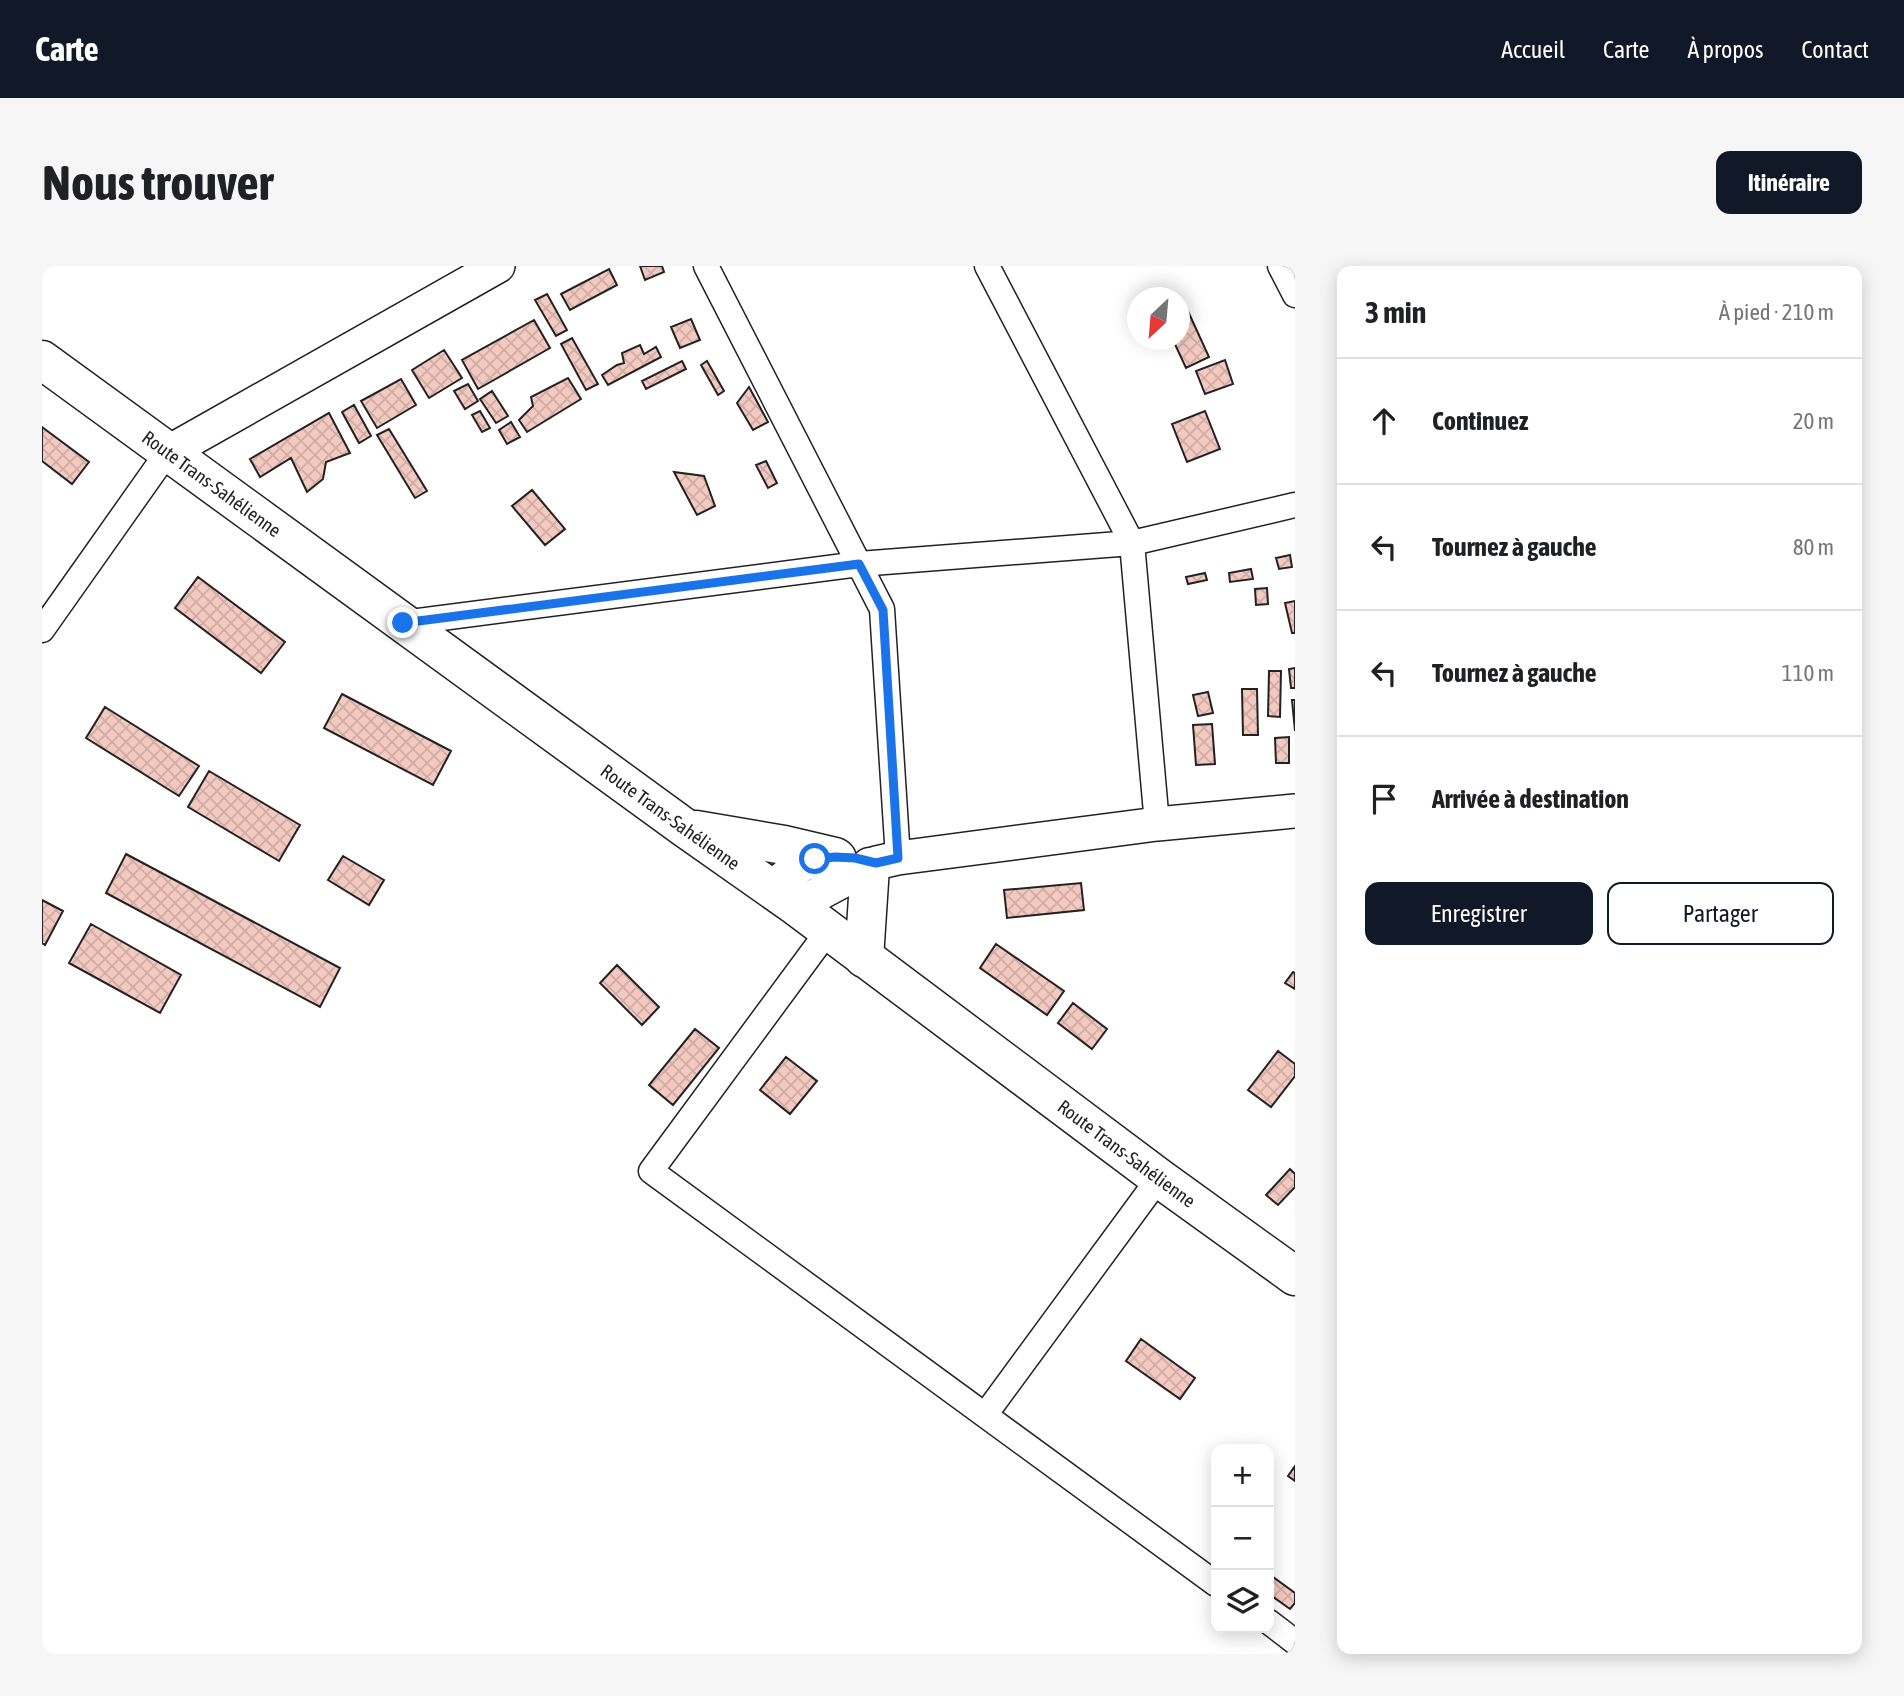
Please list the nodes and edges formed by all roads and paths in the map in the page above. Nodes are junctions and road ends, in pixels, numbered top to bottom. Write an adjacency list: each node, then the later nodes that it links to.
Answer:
1 (498, 266): 7 (street)
2 (706, 266): 10 (street)
3 (987, 266): 9 (street)
4 (1280, 266): 5 (street)
5 (1295, 295)
6 (42, 360): 7 (highway, Route Trans-Sahélienne)
7 (167, 453): 11 (highway, Route Trans-Sahélienne); 12 (street)
8 (1295, 505): 9 (street)
9 (1132, 543): 10 (street); 14 (street)
10 (859, 564): 11 (street); 16 (street)
11 (403, 623): 15 (highway, Route Trans-Sahélienne)
12 (42, 629)
13 (1295, 811): 14 (street)
14 (1157, 824): 16 (street)
15 (685, 828): 16 (highway); 17 (highway, Route Trans-Sahélienne)
16 (870, 861): 17 (street); 19 (highway)
17 (784, 898): 18 (highway, Route Trans-Sahélienne)
18 (828, 931): 19 (highway, Route Trans-Sahélienne); 22 (street)
19 (864, 958): 20 (highway, Route Trans-Sahélienne)
20 (1159, 1178): 21 (highway, Route Trans-Sahélienne); 22 (street)
21 (1295, 1276)
22 (985, 1415): 23 (street)
23 (1211, 1580)
24 (1274, 1626): 25 (street)
25 (1295, 1642)

